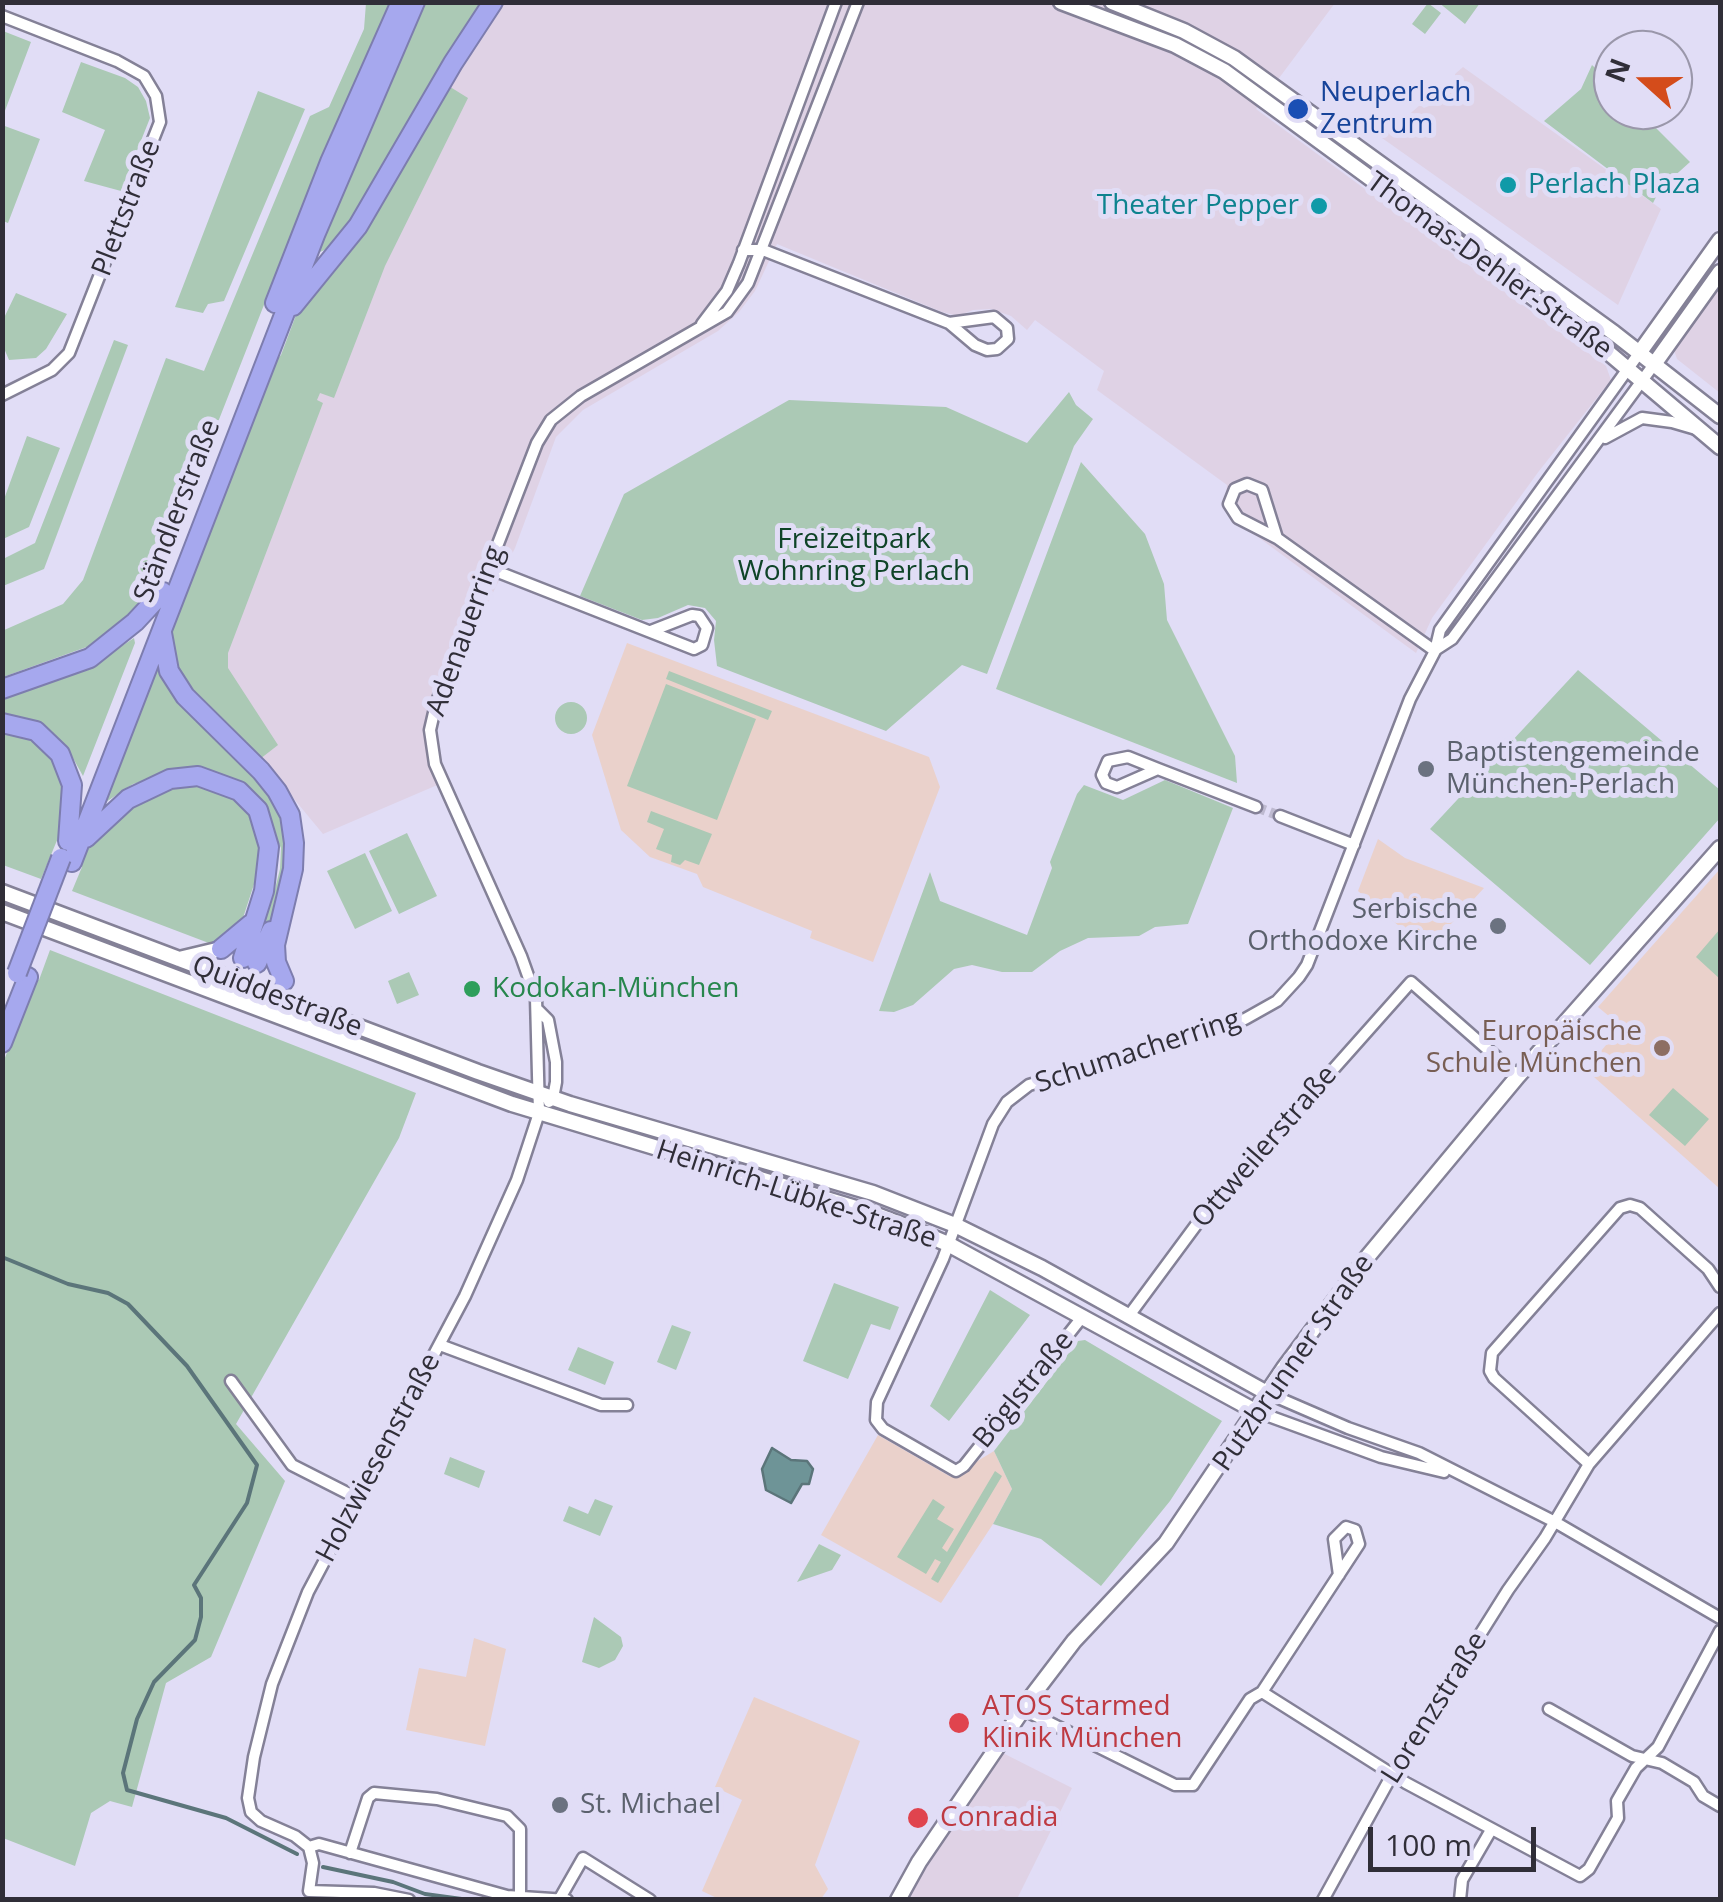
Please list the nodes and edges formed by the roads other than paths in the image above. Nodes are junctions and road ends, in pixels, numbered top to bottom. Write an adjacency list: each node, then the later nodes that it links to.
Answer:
1 (401, 2): 29 (highway, Ständlerstraße)
2 (415, 2): 15 (highway, Ständlerstraße)
3 (493, 2): 15 (highway)
4 (836, 2): 12 (street, Adenauerring)
5 (858, 2): 13 (street, Adenauerring)
6 (1062, 2): 10 (main road, Thomas-Dehler-Straße)
7 (1112, 2): 9 (main road, Thomas-Dehler-Straße)
8 (2, 16): 22 (street, Plettstraße)
9 (1264, 78): 10 (main road); 18 (main road, Thomas-Dehler-Straße)
10 (1251, 91): 20 (main road, Thomas-Dehler-Straße)
11 (1720, 240): 18 (main road)
12 (744, 250): 13 (street); 17 (street, Adenauerring)
13 (763, 250): 16 (street); 17 (street, Adenauerring)
14 (1720, 272): 19 (main road)
15 (284, 311): 30 (highway, Ständlerstraße)
16 (949, 323): 16 (street)
17 (702, 325): 28 (street, Adenauerring)
18 (1640, 352): 19 (main road, Thomas-Dehler-Straße); 20 (street)
19 (1655, 363): 21 (street); 23 (main road, Thomas-Dehler-Straße)
20 (1628, 369): 21 (main road, Thomas-Dehler-Straße); 32 (street, Schumacherring)
21 (1642, 381): 24 (main road, Thomas-Dehler-Straße); 26 (street)
22 (2, 395)
23 (1720, 416)
24 (1703, 432): 25 (main road, Thomas-Dehler-Straße); 26 (street)
25 (1720, 447)
26 (1593, 448): 32 (street)
27 (1277, 538): 27 (street); 32 (street)
28 (488, 568): 31 (street); 53 (street, Adenauerring)
29 (163, 592): 33 (highway); 40 (highway, Ständlerstraße)
30 (162, 628): 40 (highway, Ständlerstraße); 42 (highway)
31 (650, 630): 31 (street)
32 (1434, 651): 38 (street, Schumacherring)
33 (2, 689)
34 (2, 724): 40 (highway)
35 (1158, 768): 35 (street); 36 (street)
36 (1256, 807)
37 (1280, 816): 38 (street)
38 (1354, 845): 60 (street, Schumacherring)
39 (1720, 848): 56 (main road, Putzbrunner Straße)
40 (70, 852): 44 (highway); 48 (highway, Ständlerstraße)
41 (2, 892): 46 (main road, Quiddestraße)
42 (283, 902): 47 (highway); 49 (highway)
43 (2, 912): 51 (main road, Quiddestraße)
44 (255, 920): 45 (highway); 47 (highway)
45 (220, 948): 46 (main road)
46 (178, 959): 50 (main road, Quiddestraße)
47 (250, 961): 50 (main road)
48 (23, 974): 54 (highway, Ständlerstraße); 55 (highway, Ständlerstraße)
49 (284, 982): 52 (main road)
50 (241, 984): 51 (main road); 52 (main road, Quiddestraße)
51 (234, 1001): 59 (main road, Quiddestraße)
52 (307, 1010): 57 (main road, Quiddestraße)
53 (538, 1010): 57 (street, Adenauerring); 58 (street, Adenauerring)
54 (2, 1011)
55 (2, 1043)
56 (1518, 1076): 65 (street, Ottweilerstraße); 68 (main road, Putzbrunner Straße)
57 (536, 1092): 58 (main road, Quiddestraße); 59 (street, Adenauerring)
58 (554, 1098): 59 (street); 60 (main road, Heinrich-Lübke-Straße)
59 (539, 1113): 61 (main road, Heinrich-Lübke-Straße); 66 (street, Holzwiesenstraße)
60 (955, 1225): 61 (street, Schumacherring); 65 (main road, Heinrich-Lübke-Straße)
61 (948, 1244): 64 (main road, Heinrich-Lübke-Straße); 64 (street, Böglstraße)
62 (1720, 1286): 71 (street)
63 (1720, 1313): 71 (street, Lorenzstraße)
64 (1082, 1316): 70 (main road, Heinrich-Lübke-Straße)
65 (1128, 1317): 68 (main road, Heinrich-Lübke-Straße)
66 (440, 1345): 69 (street); 73 (street, Holzwiesenstraße)
67 (231, 1381): 73 (street)
68 (1267, 1393): 70 (main road, Putzbrunner Straße); 72 (street)
69 (627, 1405)
70 (1255, 1411): 72 (street); 80 (main road, Putzbrunner Straße)
71 (1589, 1464): 74 (street, Lorenzstraße)
72 (1455, 1474): 74 (street)
73 (357, 1498): 85 (street, Holzwiesenstraße)
74 (1554, 1522): 76 (street); 82 (street, Lorenzstraße)
75 (1339, 1575): 78 (street)
76 (1720, 1618)
77 (1720, 1631): 81 (street)
78 (1262, 1692): 80 (street); 82 (street)
79 (1549, 1709): 81 (street)
80 (1022, 1710): 93 (main road, Putzbrunner Straße)
81 (1646, 1758): 83 (street); 84 (street)
82 (1393, 1773): 84 (street); 94 (street, Lorenzstraße)
83 (1720, 1806)
84 (1490, 1830): 95 (street)
85 (309, 1847): 86 (street); 87 (street)
86 (350, 1853): 88 (street); 88 (street)
87 (306, 1895): 90 (street)
88 (520, 1896): 89 (street)
89 (559, 1899): 91 (street); 92 (street)
90 (409, 1900)
91 (567, 1900)
92 (650, 1900)
93 (898, 1900)
94 (1323, 1900)
95 (1460, 1900)

